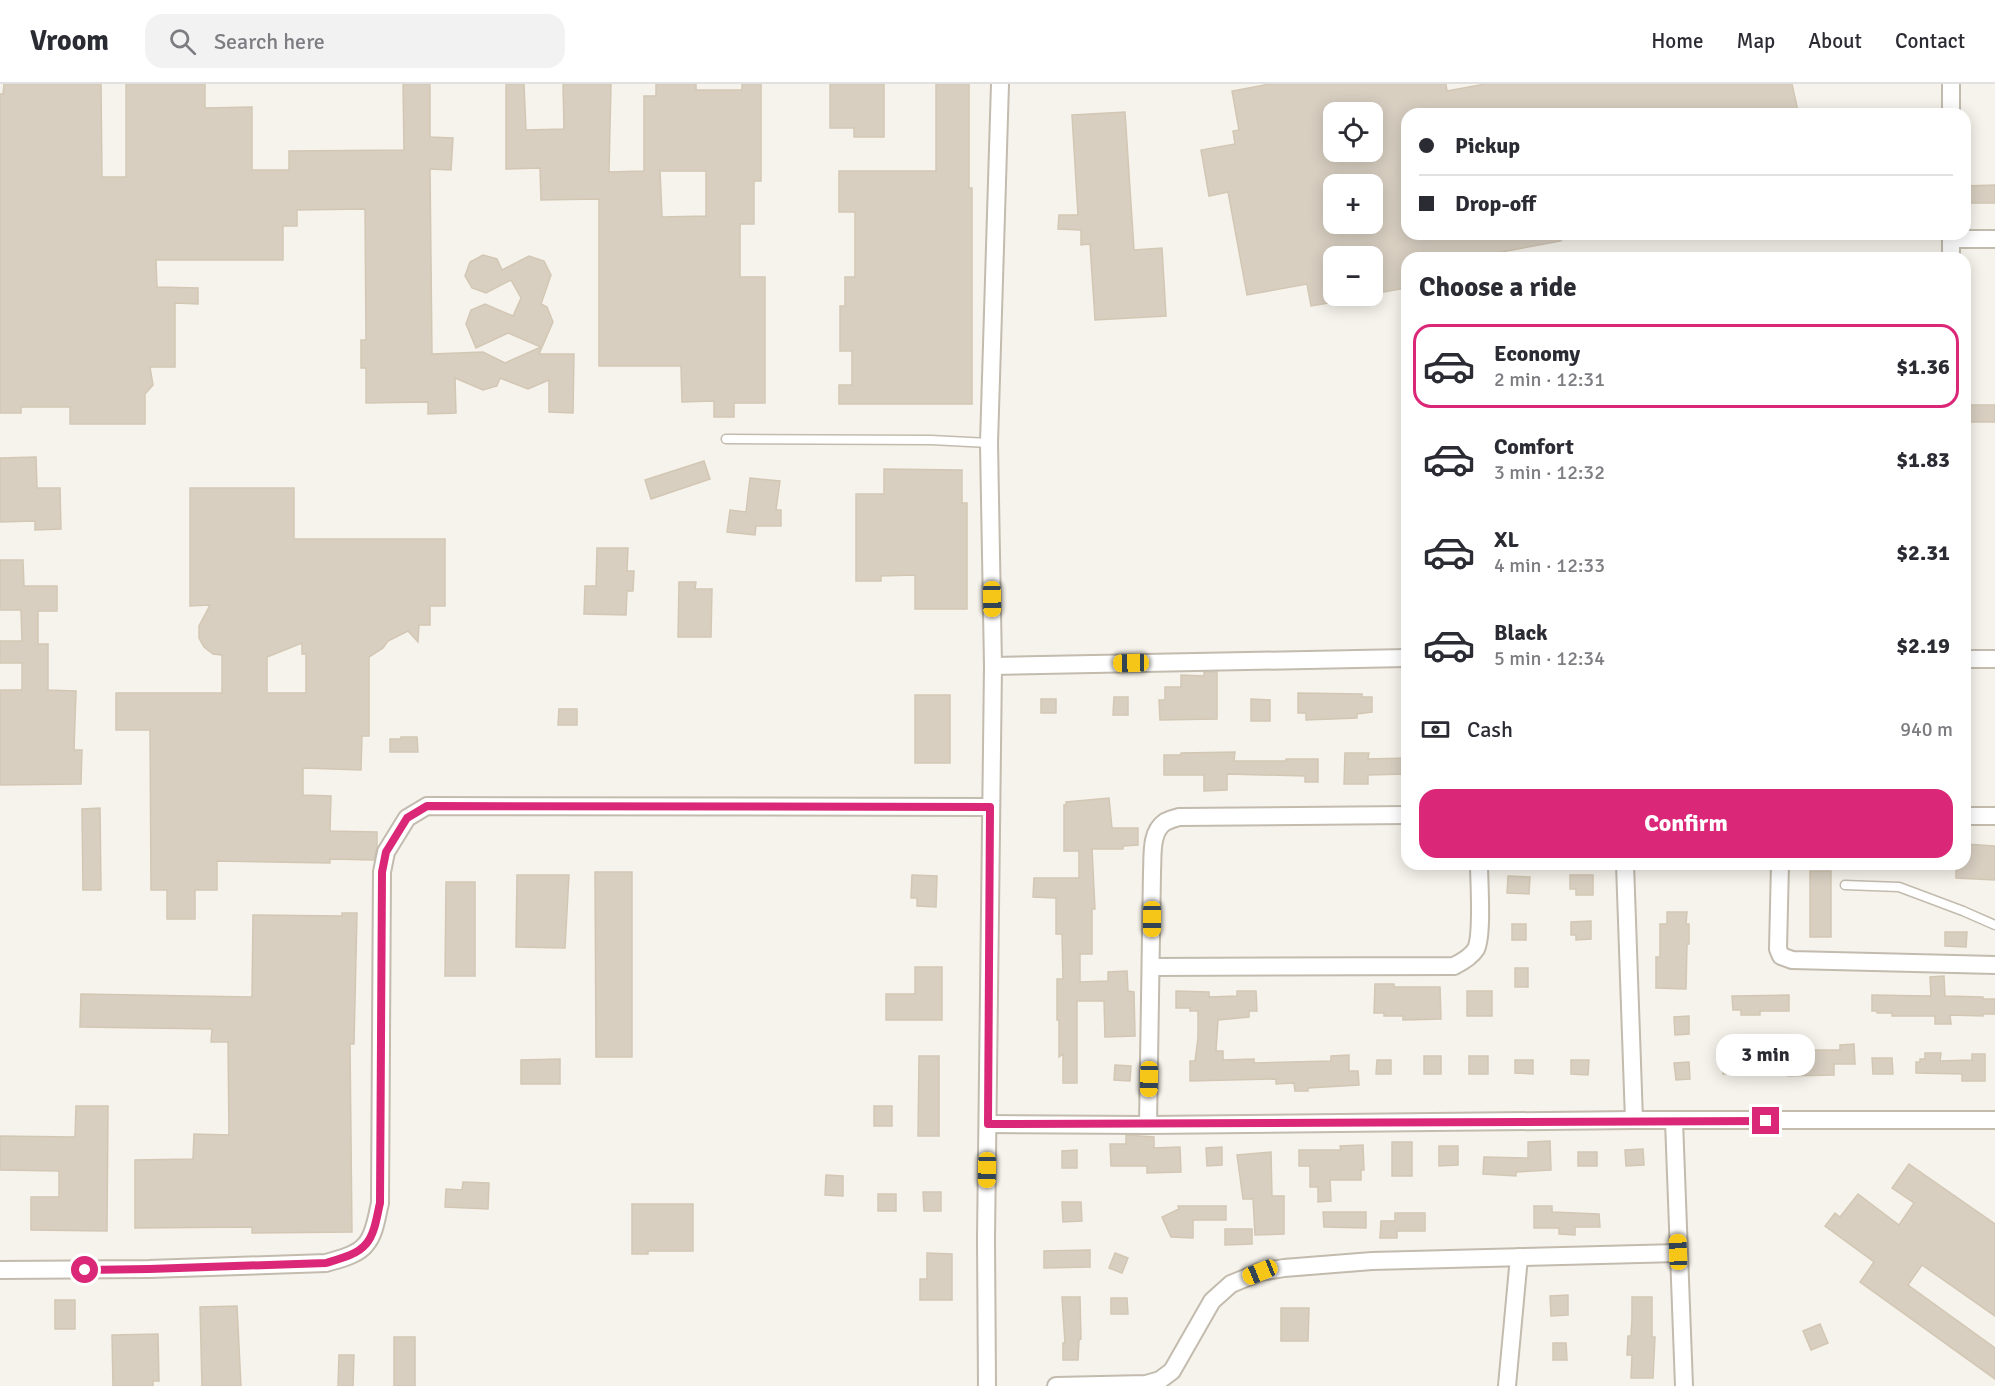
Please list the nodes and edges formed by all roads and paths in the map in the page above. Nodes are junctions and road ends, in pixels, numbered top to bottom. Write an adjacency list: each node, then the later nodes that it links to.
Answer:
1 (1000, 84): 7 (street)
2 (1951, 84): 3 (street)
3 (1951, 108)
4 (1971, 237): 5 (street)
5 (1995, 239)
6 (726, 439): 7 (lane)
7 (989, 443): 11 (street)
8 (1401, 658): 11 (street)
9 (1971, 659): 10 (street)
10 (1995, 659)
11 (993, 666): 12 (street)
12 (990, 807): 26 (street); 30 (street)
13 (1401, 815): 22 (street)
14 (1971, 816): 15 (street)
15 (1995, 816)
16 (1479, 870): 22 (street)
17 (1625, 870): 23 (street)
18 (1780, 870): 21 (street)
19 (1845, 885): 20 (lane)
20 (1995, 925)
21 (1995, 965)
22 (1151, 967): 27 (street)
23 (1634, 1120): 25 (street); 27 (street)
24 (1995, 1120): 25 (street)
25 (1674, 1121): 28 (street)
26 (988, 1124): 27 (street); 32 (street)
27 (1148, 1125)
28 (1678, 1252): 29 (street); 35 (street)
29 (1519, 1257): 31 (street); 34 (street)
30 (0, 1270)
31 (1146, 1385): 33 (street)
32 (987, 1386)
33 (1056, 1386)
34 (1508, 1386)
35 (1683, 1386)

